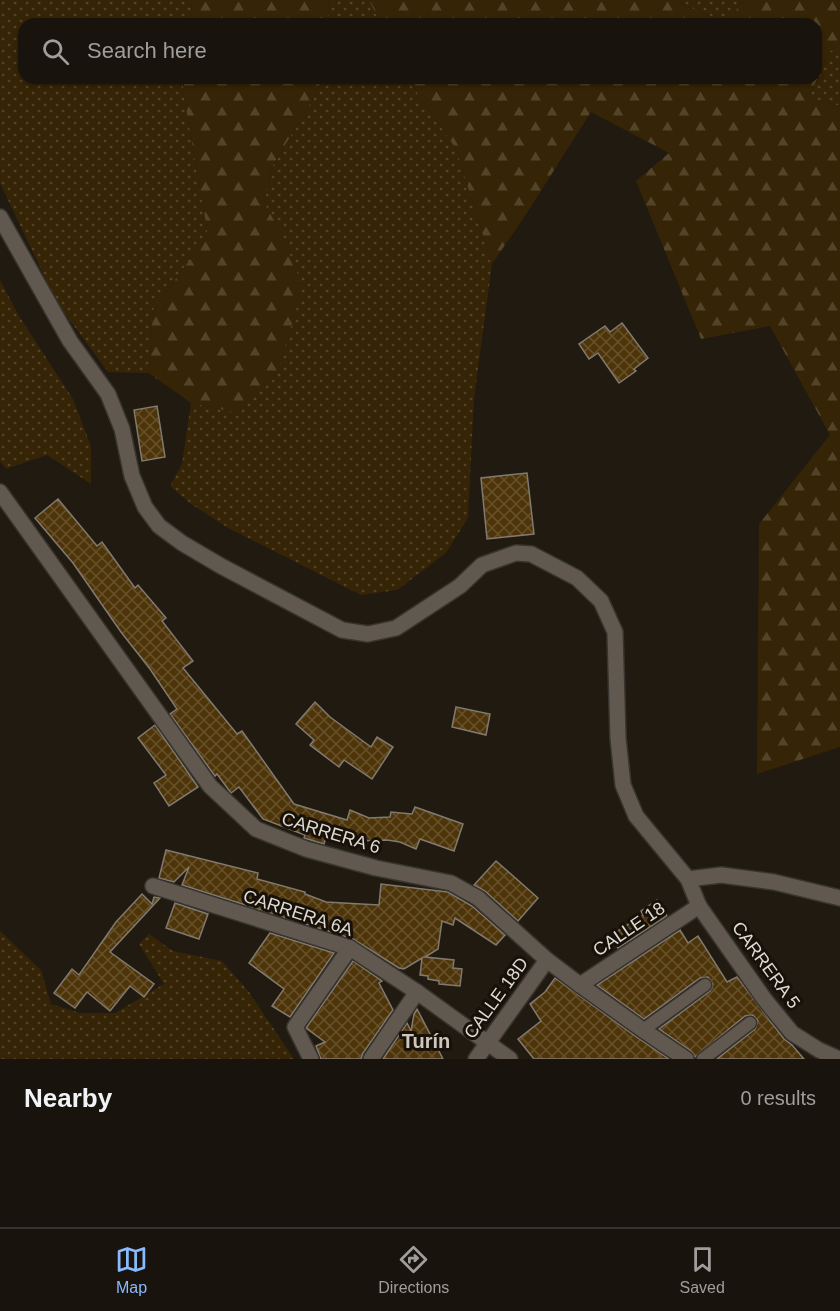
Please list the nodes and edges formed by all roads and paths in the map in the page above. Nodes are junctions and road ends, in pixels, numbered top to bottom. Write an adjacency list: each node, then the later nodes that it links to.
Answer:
1 (0, 217): 3 (street, CARRERA 5)
2 (0, 492): 8 (street, CARRERA 6)
3 (688, 879): 5 (street); 6 (street, CARRERA 5)
4 (153, 886): 7 (street, CARRERA 6A)
5 (840, 898)
6 (699, 906): 9 (street, CALLE 18); 15 (street, CARRERA 5)
7 (350, 948): 11 (street, CARRERA 6A); 16 (street)
8 (548, 960): 9 (street, CARRERA 6); 14 (street, CALLE 18D)
9 (580, 985): 13 (street, CARRERA 6)
10 (705, 985): 13 (lane)
11 (417, 992): 14 (street, CARRERA 6A); 17 (street)
12 (750, 1023): 21 (lane)
13 (642, 1030): 20 (street, CARRERA 6)
14 (487, 1044): 18 (street, CALLE 18D); 19 (street, CARRERA 6A)
15 (815, 1054): 22 (street, CARRERA 5)
16 (311, 1059)
17 (371, 1059)
18 (476, 1059)
19 (510, 1059)
20 (686, 1059)
21 (703, 1059)
22 (839, 1059)

